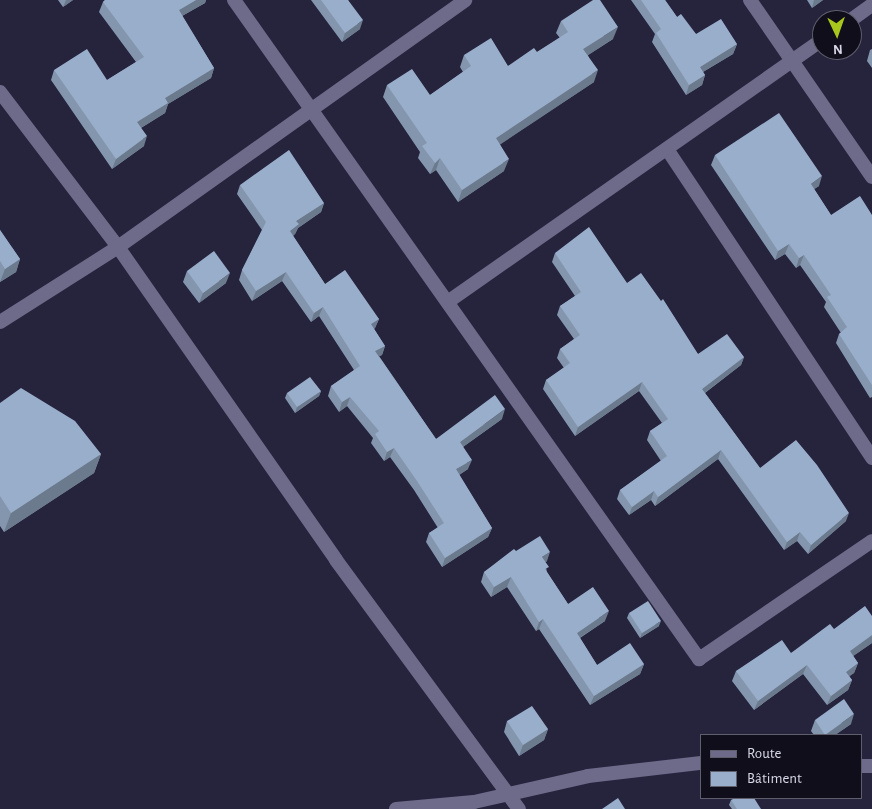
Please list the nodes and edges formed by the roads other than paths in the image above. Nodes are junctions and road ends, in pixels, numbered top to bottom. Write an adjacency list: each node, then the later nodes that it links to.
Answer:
1 (234, 0): 7 (street)
2 (465, 0): 7 (street)
3 (750, 0): 5 (street)
4 (812, 47): 5 (street)
5 (792, 61): 8 (street); 9 (street)
6 (0, 92): 10 (street)
7 (312, 111): 10 (street); 11 (street)
8 (667, 149): 11 (street); 13 (street)
9 (872, 177)
10 (118, 247): 12 (street); 16 (street)
11 (449, 301): 14 (street)
12 (0, 322)
13 (872, 458)
14 (872, 541)
15 (700, 763): 16 (street)
16 (509, 794): 17 (street); 18 (street)
17 (396, 809)
18 (519, 809)

